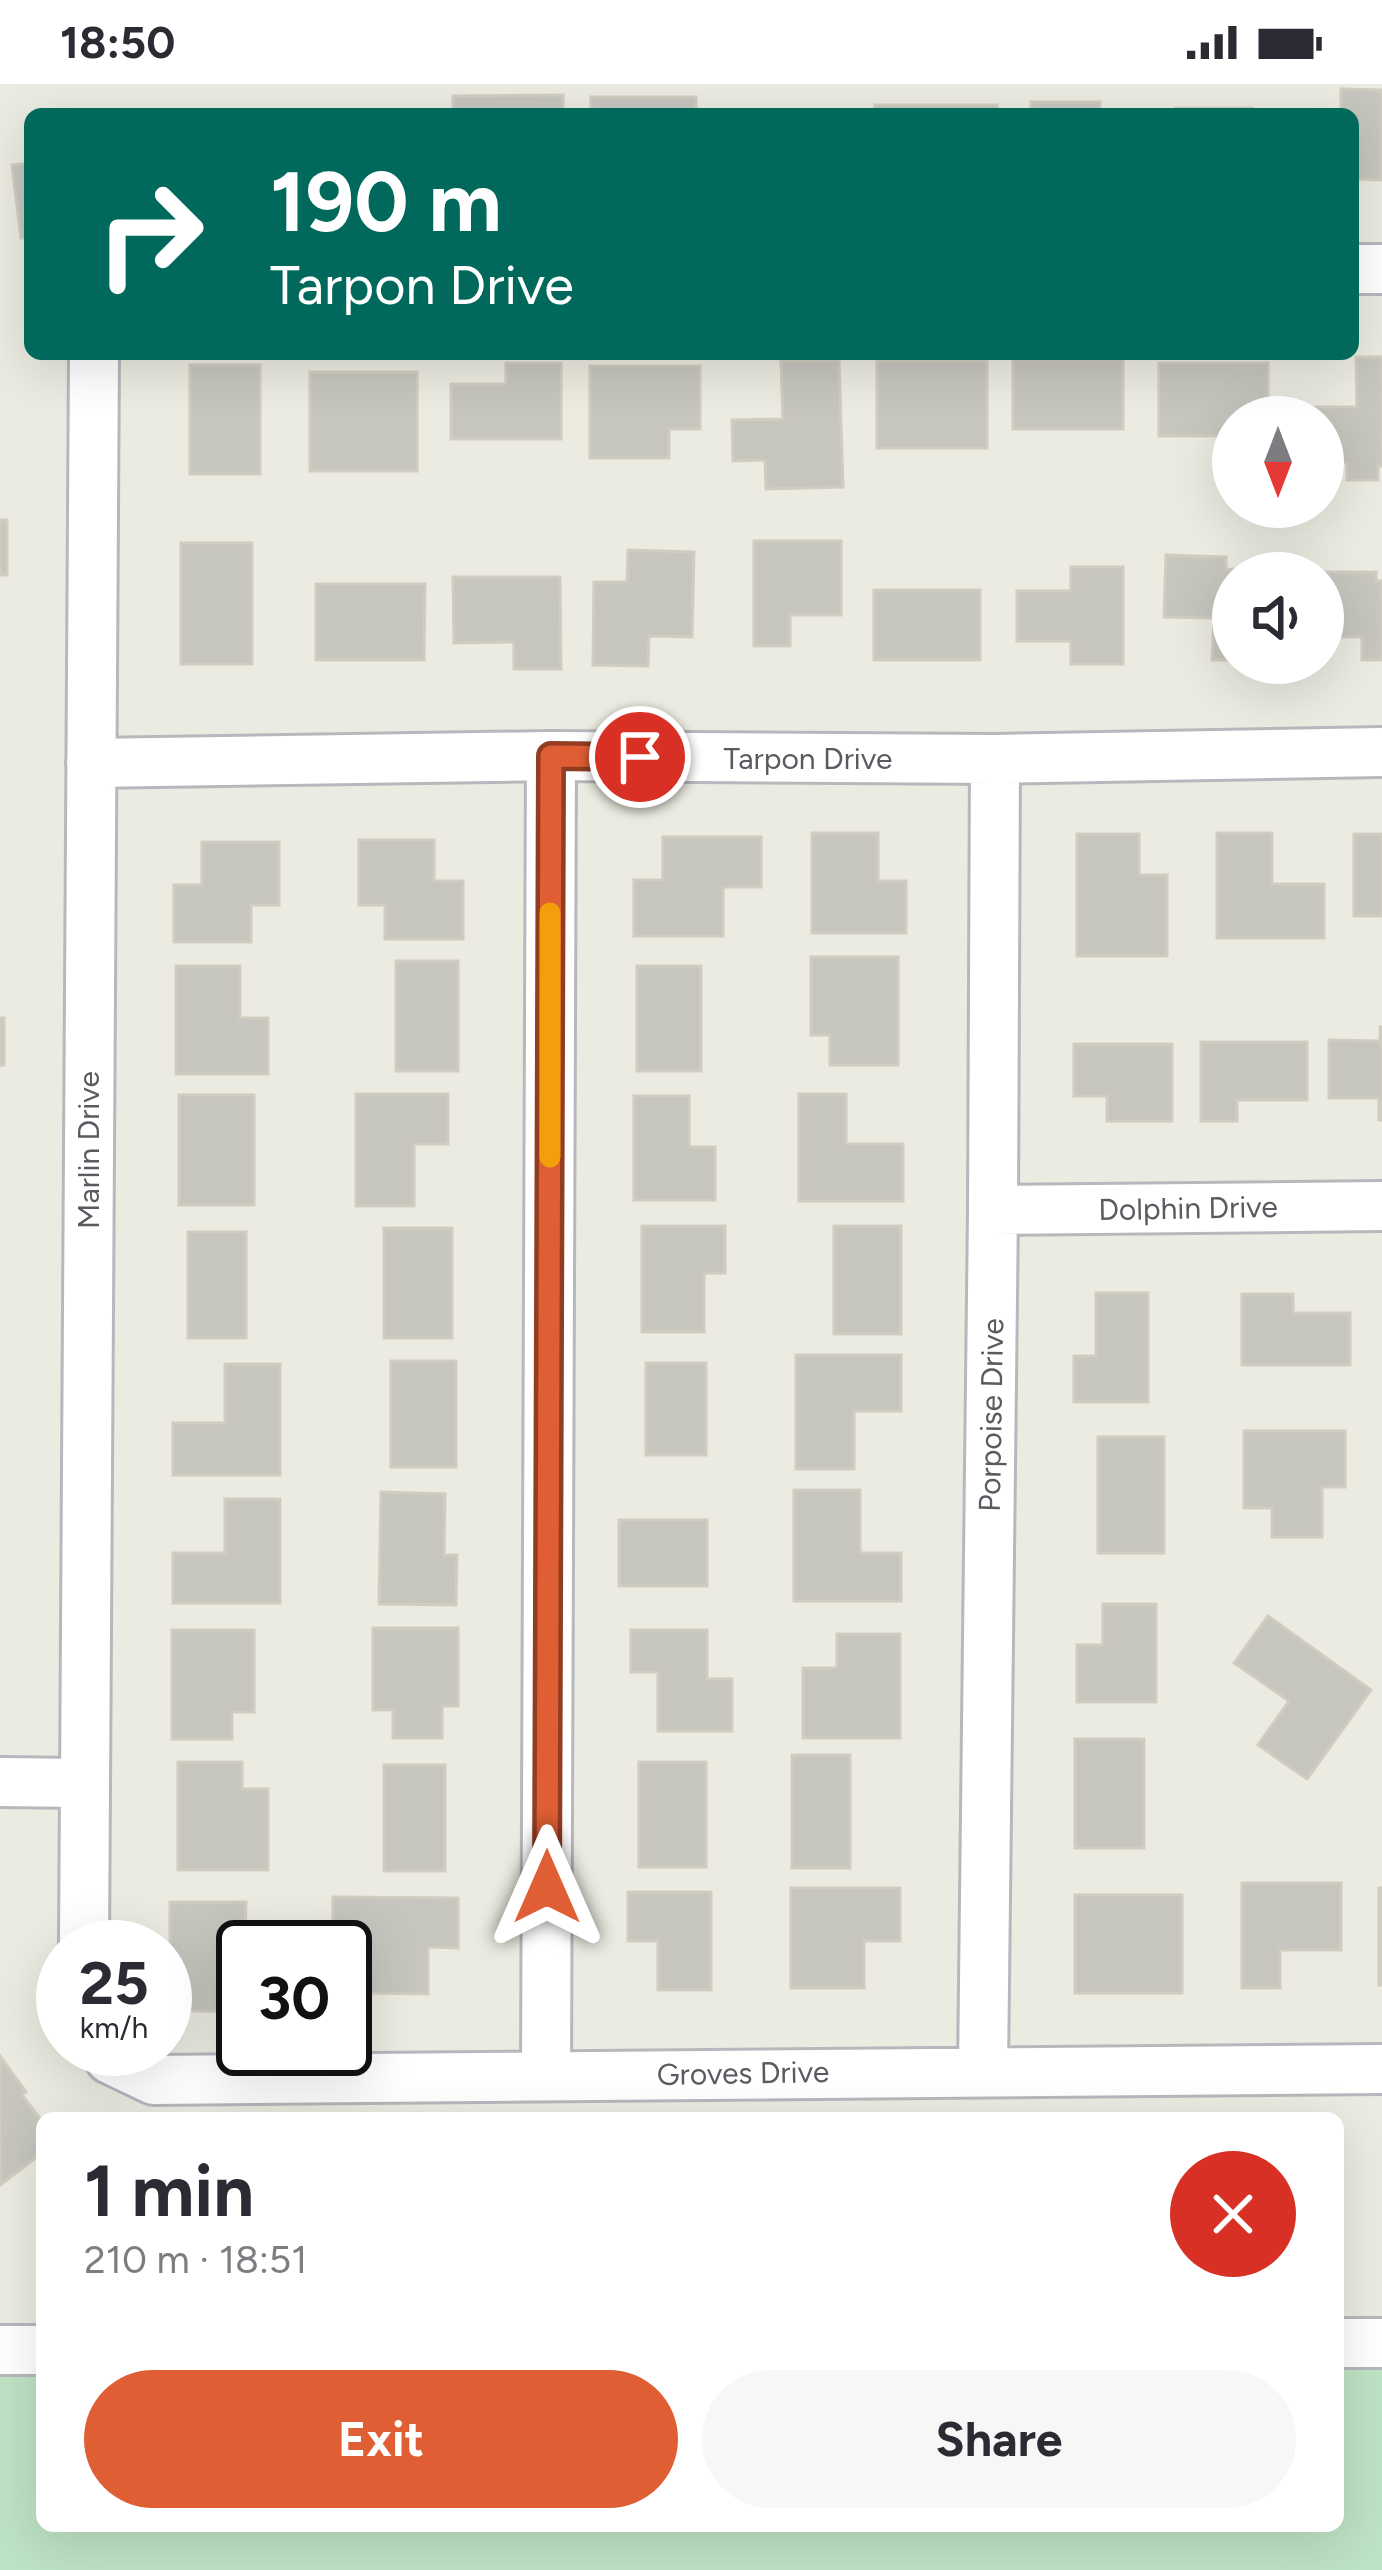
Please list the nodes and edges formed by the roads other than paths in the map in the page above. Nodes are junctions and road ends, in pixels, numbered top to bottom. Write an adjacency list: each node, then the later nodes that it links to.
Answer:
1 (94, 360): 5 (street, Marlin Drive)
2 (1382, 752): 4 (street, Tarpon Drive)
3 (551, 756): 4 (street, Tarpon Drive); 5 (street, Tarpon Drive); 14 (street)
4 (995, 759): 7 (street, Porpoise Drive)
5 (91, 763): 9 (street, Marlin Drive)
6 (1382, 1206): 7 (street, Dolphin Drive)
7 (993, 1210): 12 (street, Porpoise Drive)
8 (0, 1782): 9 (street)
9 (83, 1783): 10 (street, Marlin Drive)
10 (84, 1920)
11 (1382, 2068): 12 (street, Groves Drive)
12 (982, 2070): 14 (street, Groves Drive)
13 (147, 2076): 14 (street, Groves Drive)
14 (546, 2076)
15 (1382, 2343): 16 (street)
16 (1344, 2344)
17 (0, 2350): 18 (street)
18 (36, 2350)

